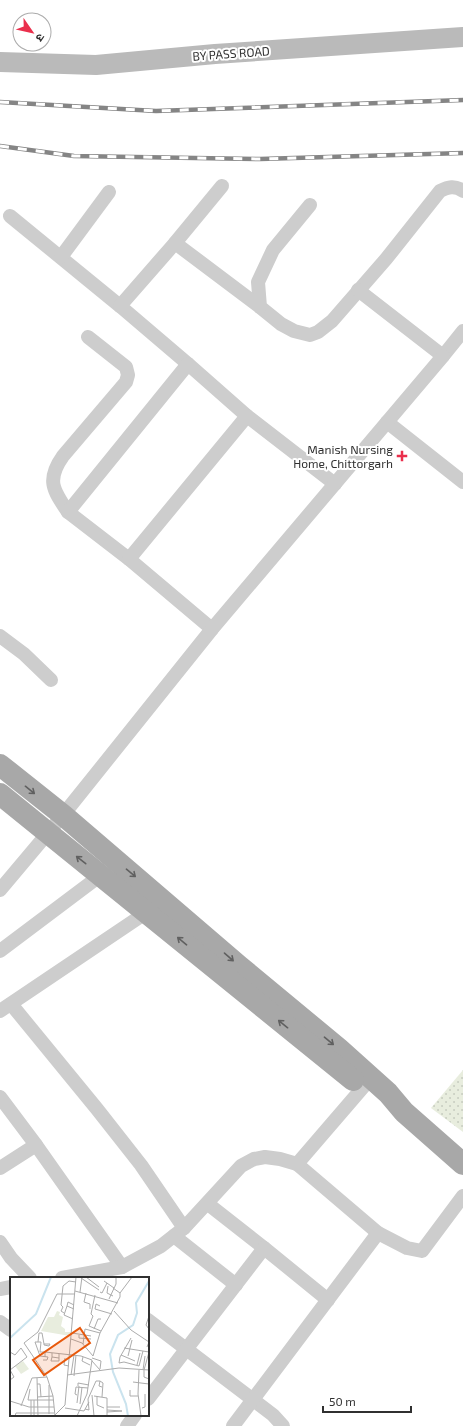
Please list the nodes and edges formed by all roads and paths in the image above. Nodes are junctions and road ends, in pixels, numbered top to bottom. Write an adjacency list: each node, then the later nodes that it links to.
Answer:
1 (463, 37): 2 (street, BY PASS ROAD)
2 (0, 62)
3 (222, 186): 8 (street)
4 (463, 191): 10 (street)
5 (109, 192): 9 (street)
6 (310, 205): 12 (street)
7 (10, 216): 9 (street)
8 (175, 243): 11 (street); 12 (street)
9 (60, 257): 11 (street)
10 (358, 290): 12 (street); 15 (street)
11 (120, 306): 16 (street)
12 (260, 307)
13 (463, 330): 15 (street)
14 (88, 337): 21 (street)
15 (444, 356): 18 (street)
16 (188, 364): 17 (street); 21 (street)
17 (247, 416): 20 (street); 22 (street)
18 (387, 422): 19 (street); 20 (street)
19 (463, 482)
20 (335, 484): 23 (street)
21 (68, 512): 22 (street)
22 (129, 559): 23 (street)
23 (212, 629): 28 (street)
24 (0, 636): 25 (street)
25 (51, 680)
26 (0, 765): 28 (main road, one-way to 28)
27 (0, 794): 29 (main road)
28 (63, 815): 29 (street); 35 (main road, one-way to 35)
29 (48, 834): 30 (main road, one-way to 29); 31 (street)
30 (101, 875): 32 (main road); 33 (street)
31 (0, 890)
32 (147, 912): 34 (street); 35 (main road, one-way to 32)
33 (0, 951)
34 (5, 1008): 43 (street)
35 (367, 1083): 38 (street); 39 (main road)
36 (0, 1097): 37 (street)
37 (36, 1145): 40 (street); 49 (street)
38 (297, 1164): 42 (street); 44 (street)
39 (463, 1164)
40 (0, 1168)
41 (463, 1196): 44 (street)
42 (208, 1204): 43 (street); 46 (street)
43 (179, 1232): 49 (street); 53 (street)
44 (378, 1233): 56 (street)
45 (0, 1242): 48 (street)
46 (264, 1248): 53 (street); 56 (street)
47 (0, 1249): 48 (street)
48 (11, 1258): 51 (street)
49 (122, 1267): 50 (street)
50 (90, 1276): 52 (street)
51 (29, 1277)
52 (76, 1277)
53 (236, 1284): 60 (street)
54 (10, 1287): 55 (street)
55 (0, 1289)
56 (328, 1300): 62 (street)
57 (149, 1321): 60 (street)
58 (0, 1322): 59 (street)
59 (10, 1329)
60 (187, 1349): 61 (street); 62 (street)
61 (149, 1398)
62 (252, 1400): 63 (street); 64 (street)
63 (233, 1426)
64 (283, 1426)

